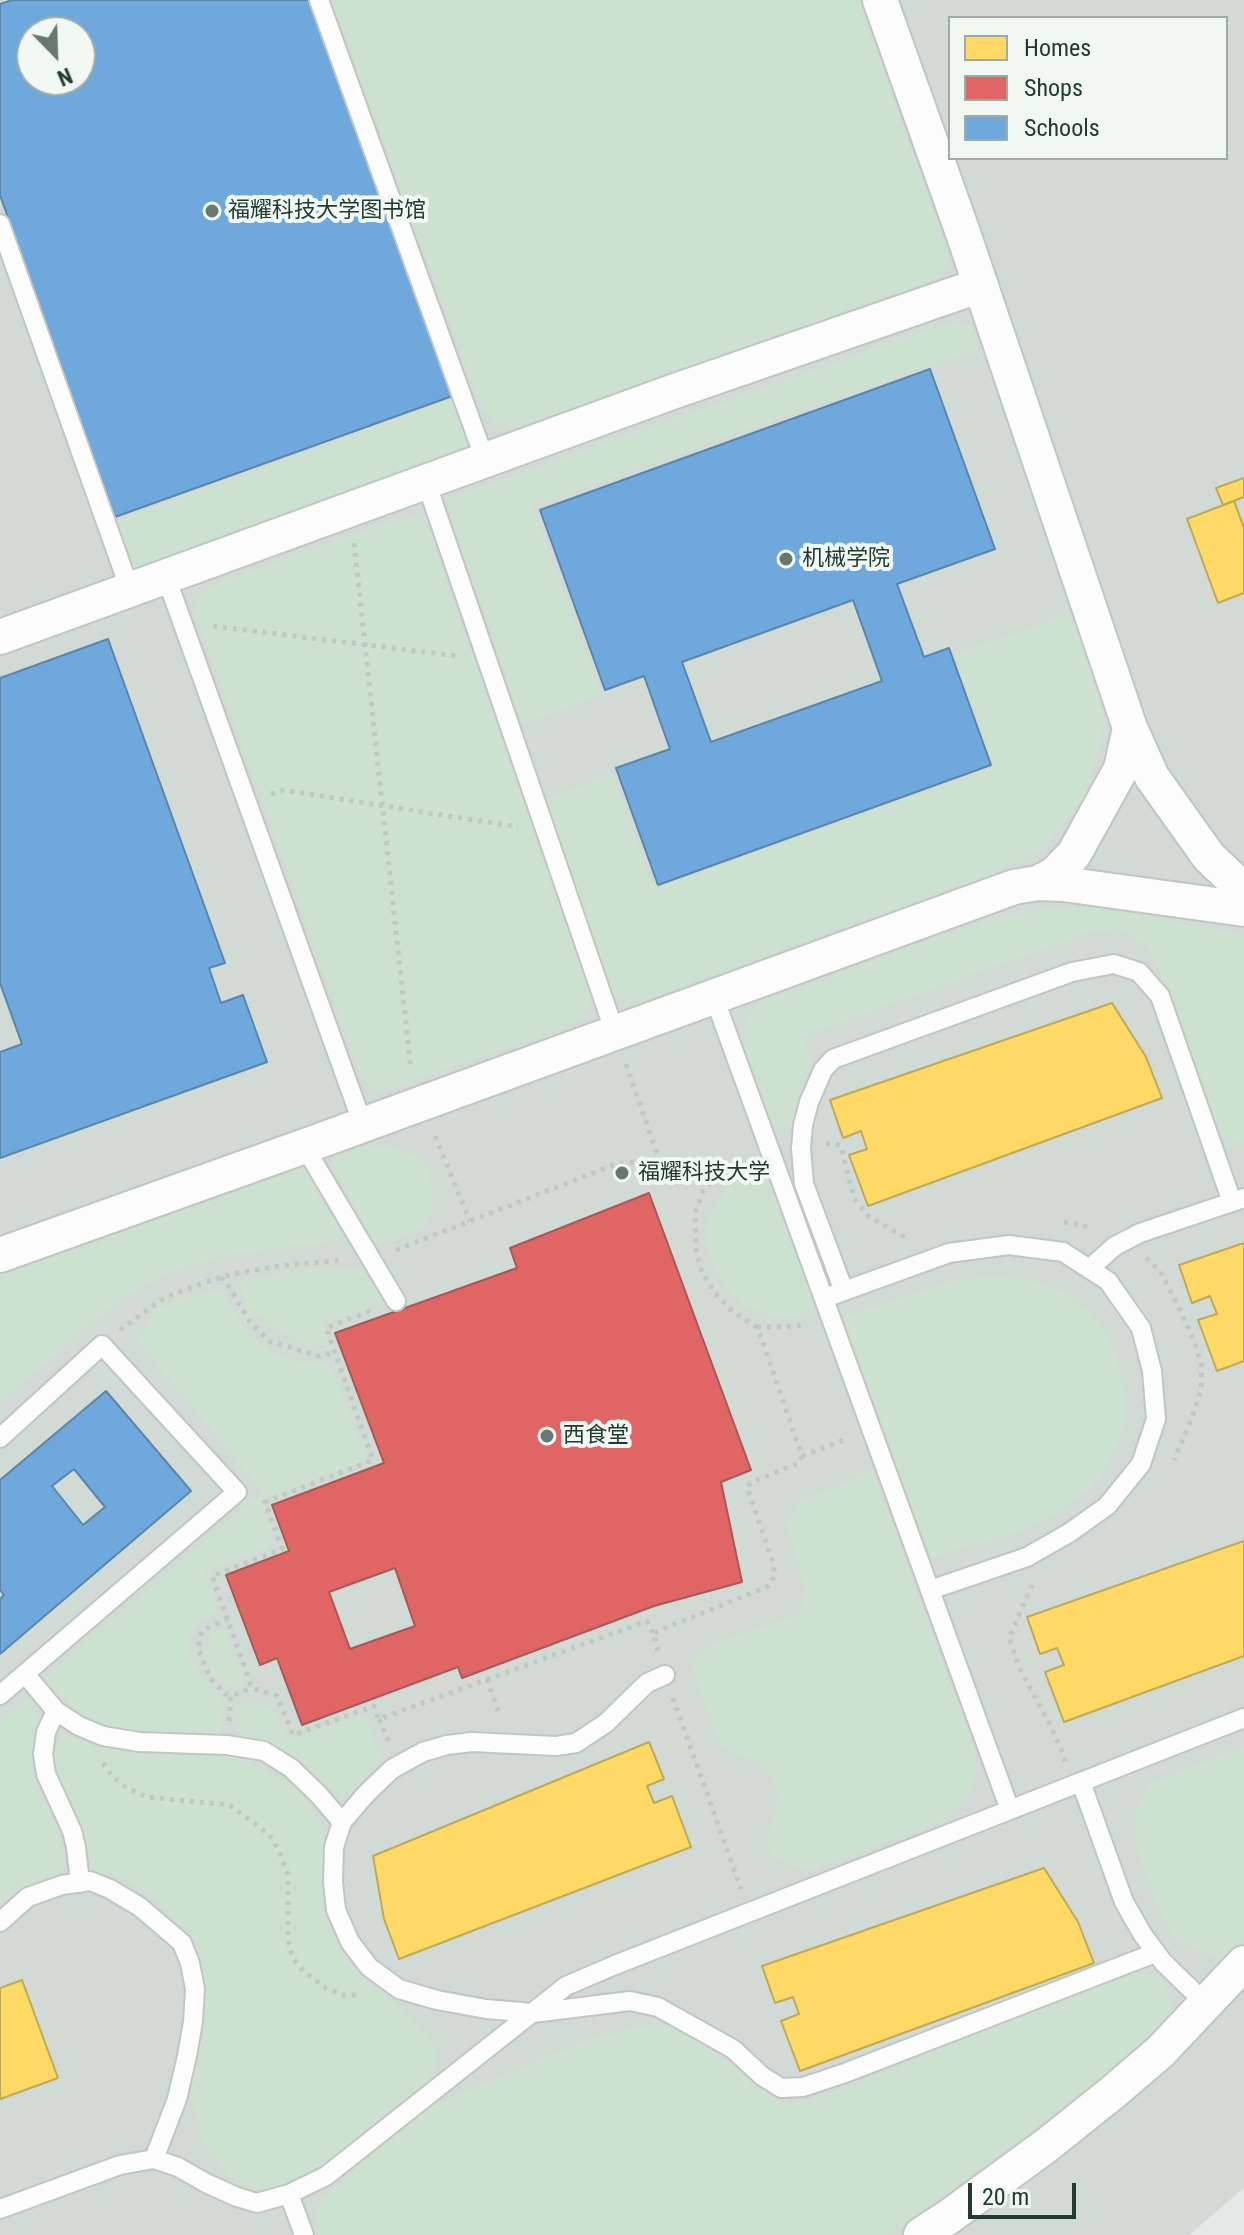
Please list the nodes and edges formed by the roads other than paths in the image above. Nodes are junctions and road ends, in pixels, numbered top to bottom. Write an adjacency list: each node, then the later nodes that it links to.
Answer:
1 (319, 0): 5 (lane)
2 (880, 0): 4 (street)
3 (0, 224): 8 (lane)
4 (981, 285): 5 (street); 10 (street)
5 (485, 460): 6 (street)
6 (426, 482): 7 (street); 15 (lane)
7 (166, 577): 8 (street); 16 (lane)
8 (130, 590): 9 (street)
9 (0, 637)
10 (1130, 728): 11 (street); 12 (street)
11 (1038, 883): 13 (street); 14 (street)
12 (1244, 890)
13 (1244, 909)
14 (714, 997): 15 (street); 19 (lane)
15 (615, 1033): 16 (street)
16 (363, 1125): 17 (street)
17 (304, 1146): 21 (street); 25 (lane)
18 (801, 1148): 19 (lane); 20 (lane); 23 (lane)
19 (770, 1149): 24 (lane)
20 (1238, 1200): 22 (lane)
21 (0, 1255)
22 (1089, 1269): 23 (lane); 27 (lane)
23 (844, 1291): 24 (lane)
24 (824, 1298): 27 (lane)
25 (396, 1301)
26 (0, 1438): 28 (lane)
27 (930, 1590): 34 (lane)
28 (25, 1674): 30 (lane); 31 (lane)
29 (665, 1675): 35 (lane)
30 (0, 1695)
31 (56, 1711): 35 (lane); 36 (lane)
32 (1244, 1718): 33 (lane)
33 (1074, 1785): 34 (lane); 38 (lane)
34 (1010, 1810): 41 (lane)
35 (342, 1822): 41 (lane)
36 (80, 1883): 37 (lane); 42 (lane)
37 (0, 1922)
38 (1155, 1953): 40 (lane); 41 (lane)
39 (1244, 1963): 40 (street)
40 (1206, 2004): 46 (street)
41 (533, 2013): 43 (lane)
42 (154, 2159): 43 (lane); 44 (lane)
43 (289, 2194): 45 (lane)
44 (0, 2209)
45 (304, 2235)
46 (921, 2235)

